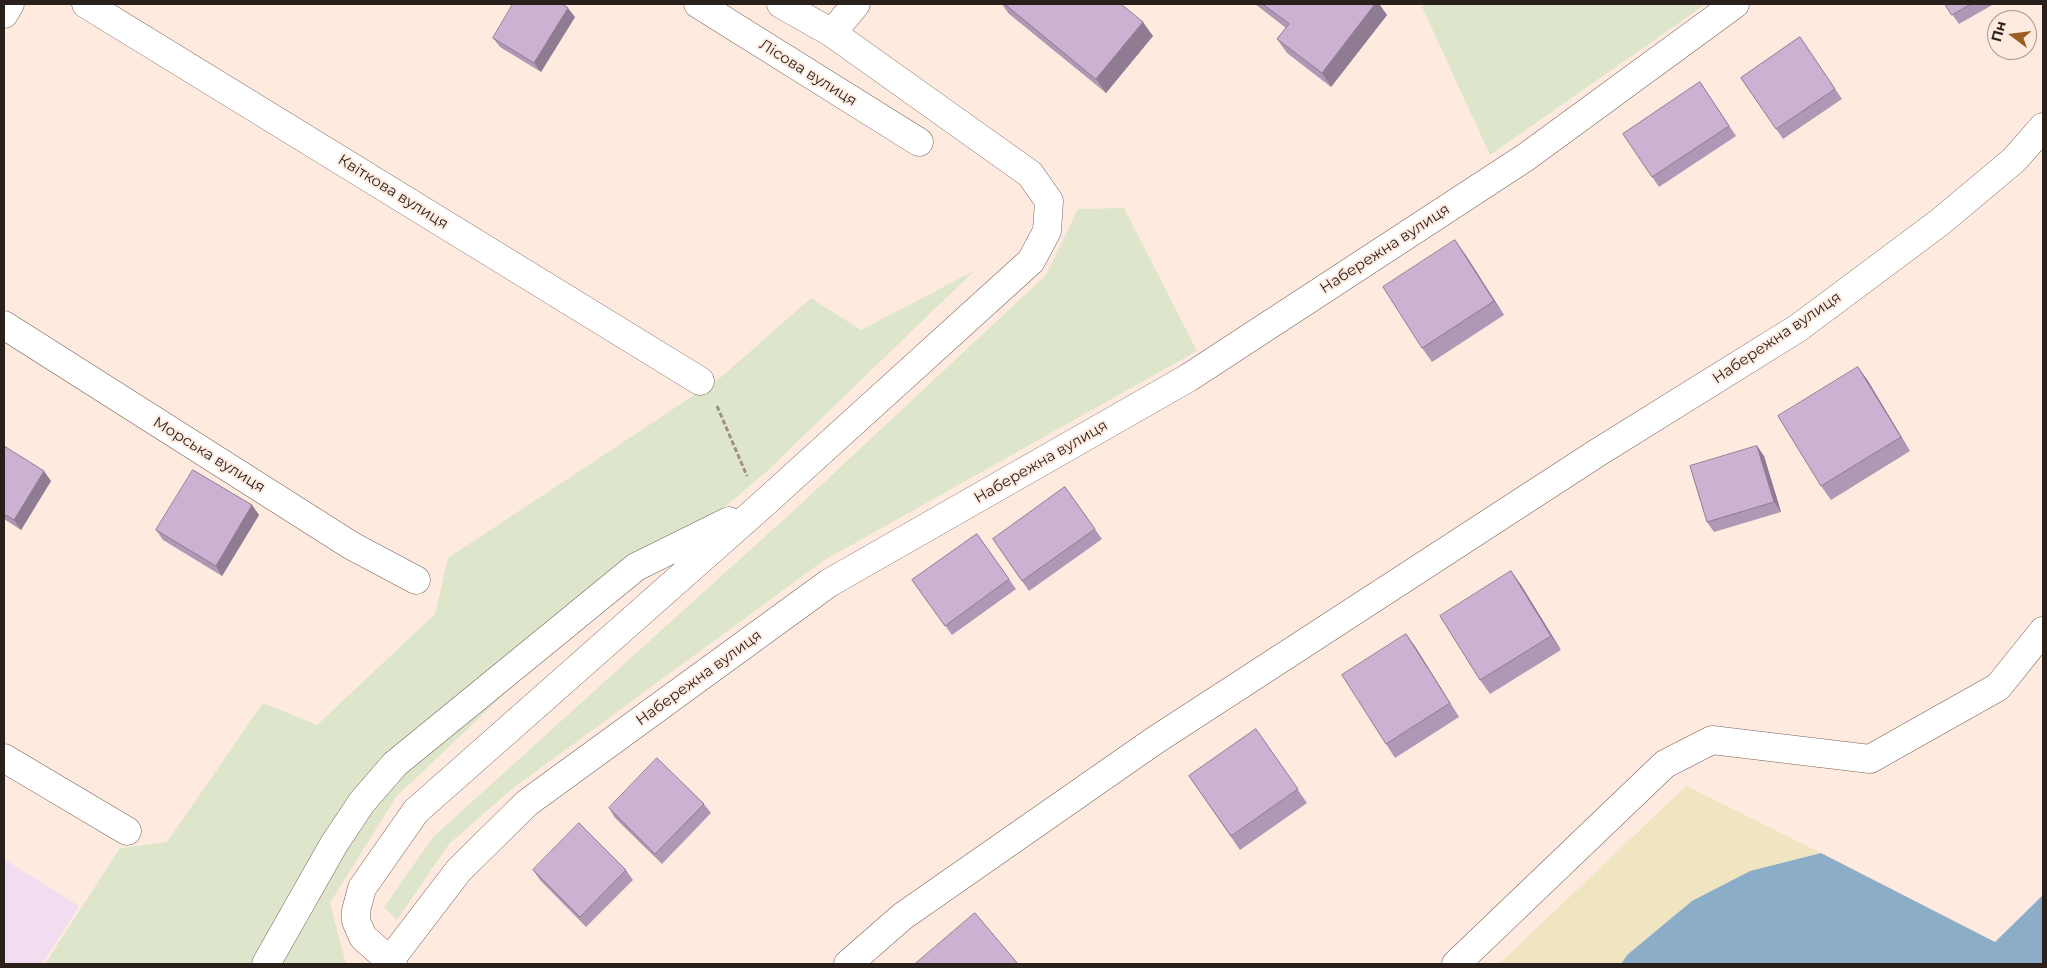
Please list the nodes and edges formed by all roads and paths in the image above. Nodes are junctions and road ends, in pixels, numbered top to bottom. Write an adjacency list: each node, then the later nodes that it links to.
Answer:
1 (10, 4): 7 (street)
2 (86, 4): 12 (street, Квіткова вулиця)
3 (698, 4): 10 (street, Лісова вулиця)
4 (781, 4): 8 (street)
5 (856, 4): 8 (street)
6 (1735, 4): 18 (street, Набережна вулиця)
7 (4, 14)
8 (832, 33): 13 (street)
9 (2043, 127): 20 (street, Набережна вулиця)
10 (919, 142)
11 (4, 325): 14 (street, Морська вулиця)
12 (700, 381): 13 (path)
13 (760, 506): 18 (street); 19 (street)
14 (416, 580)
15 (2043, 632): 21 (street)
16 (4, 758): 17 (street)
17 (127, 832)
18 (389, 963)
19 (266, 964)
20 (848, 964)
21 (1456, 964)

